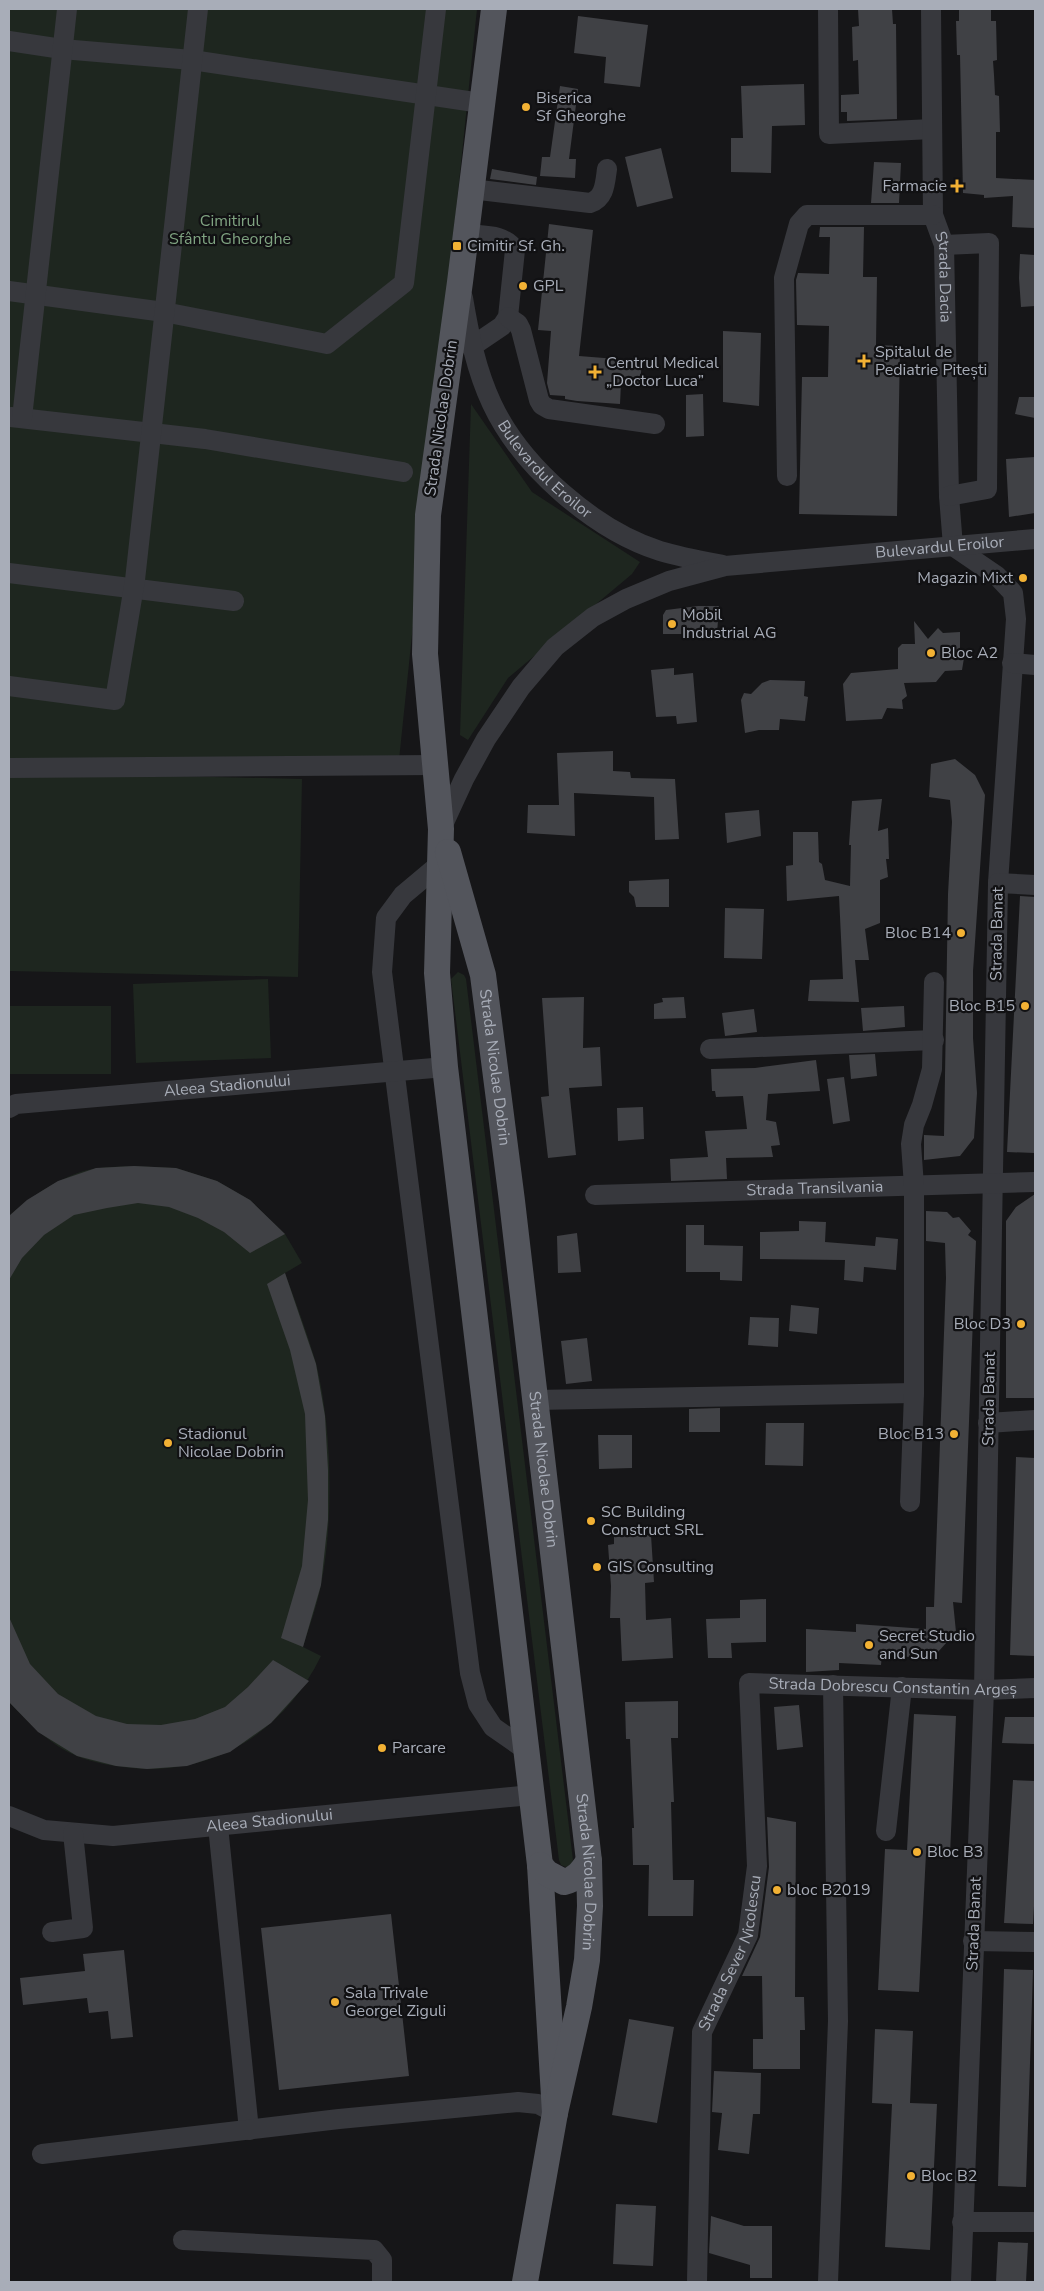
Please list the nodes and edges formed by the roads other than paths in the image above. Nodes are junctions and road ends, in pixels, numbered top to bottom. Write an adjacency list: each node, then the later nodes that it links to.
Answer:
1 (67, 9): 8 (street)
2 (198, 9): 9 (street)
3 (436, 9): 10 (street)
4 (494, 9): 11 (main road, Strada Nicolae Dobrin)
5 (828, 9): 12 (street)
6 (931, 9): 12 (street, Strada Dacia)
7 (9, 42): 8 (street)
8 (62, 49): 9 (street); 20 (street)
9 (192, 60): 10 (street); 21 (street)
10 (425, 95): 11 (street); 21 (street)
11 (481, 103): 14 (main road, Strada Nicolae Dobrin)
12 (932, 129): 15 (street, Strada Dacia)
13 (607, 169): 14 (street)
14 (471, 189): 16 (main road, Strada Nicolae Dobrin)
15 (933, 215): 17 (street, Strada Dacia); 28 (street)
16 (466, 234): 18 (main road, Strada Nicolae Dobrin); 22 (street)
17 (944, 245): 29 (street, Strada Dacia); 29 (street)
18 (460, 282): 23 (street, Bulevardul Eroilor); 39 (main road, Strada Nicolae Dobrin)
19 (9, 291): 20 (street)
20 (36, 294): 21 (street); 24 (street)
21 (164, 312): 26 (street)
22 (508, 318): 23 (street); 25 (street)
23 (471, 347): 32 (street, Bulevardul Eroilor)
24 (16, 417): 26 (street)
25 (655, 424)
26 (151, 433): 27 (street); 34 (street)
27 (403, 472)
28 (787, 476)
29 (950, 496): 31 (street, Strada Dacia)
30 (1035, 539): 31 (street, Bulevardul Eroilor)
31 (953, 546): 32 (street, Bulevardul Eroilor); 36 (street, Strada Banat)
32 (724, 566): 41 (street, Bulevardul Eroilor)
33 (9, 574): 34 (street)
34 (133, 590): 35 (street); 38 (street)
35 (234, 601)
36 (1012, 663): 37 (street); 43 (street, Strada Banat)
37 (1035, 664)
38 (9, 686)
39 (436, 765): 40 (street); 41 (main road, Strada Nicolae Dobrin)
40 (9, 768)
41 (441, 829): 42 (main road, Strada Nicolae Dobrin); 46 (main road, Strada Nicolae Dobrin)
42 (440, 864): 45 (main road, Strada Nicolae Dobrin); 51 (street)
43 (998, 883): 44 (street); 54 (street, Strada Banat)
44 (1035, 884)
45 (437, 972): 46 (main road); 50 (main road, Strada Nicolae Dobrin)
46 (483, 975): 58 (main road, Strada Nicolae Dobrin)
47 (934, 982): 48 (street)
48 (934, 1040): 49 (street); 55 (street)
49 (710, 1049)
50 (445, 1066): 51 (street, Aleea Stadionului); 67 (main road, Strada Nicolae Dobrin)
51 (394, 1071): 52 (street, Aleea Stadionului); 67 (street)
52 (9, 1108)
53 (1035, 1182): 54 (street, Strada Transilvania)
54 (993, 1184): 55 (street, Strada Transilvania); 60 (street, Strada Banat)
55 (914, 1186): 56 (street, Strada Transilvania); 57 (street)
56 (595, 1195)
57 (914, 1393): 58 (street); 61 (street)
58 (535, 1400): 73 (main road, Strada Nicolae Dobrin)
59 (1035, 1420): 60 (street)
60 (988, 1423): 66 (street, Strada Banat)
61 (910, 1502)
62 (749, 1683): 63 (street, Strada Dobrescu Constantin Argeș); 86 (street, Strada Sever Nicolescu)
63 (833, 1685): 64 (street, Strada Dobrescu Constantin Argeș); 87 (street)
64 (902, 1687): 66 (street, Strada Dobrescu Constantin Argeș); 71 (street)
65 (1035, 1688): 66 (street, Strada Dobrescu Constantin Argeș)
66 (984, 1690): 76 (street, Strada Banat)
67 (526, 1750): 68 (main road, Strada Nicolae Dobrin)
68 (531, 1794): 70 (street, Aleea Stadionului); 74 (main road, Strada Nicolae Dobrin)
69 (9, 1816): 72 (street, Aleea Stadionului)
70 (218, 1826): 72 (street, Aleea Stadionului); 79 (street)
71 (886, 1831)
72 (73, 1833): 75 (street)
73 (589, 1861): 74 (main road); 78 (main road, Strada Nicolae Dobrin)
74 (540, 1865): 78 (main road, Strada Nicolae Dobrin)
75 (52, 1932)
76 (973, 1941): 77 (street); 81 (street, Strada Banat)
77 (1035, 1942)
78 (555, 2113): 79 (street); 85 (main road, Strada Nicolae Dobrin)
79 (249, 2130): 80 (street)
80 (42, 2154)
81 (962, 2222): 82 (street); 88 (street, Strada Banat)
82 (1035, 2222)
83 (183, 2240): 84 (street)
84 (382, 2282)
85 (525, 2282)
86 (697, 2282)
87 (828, 2282)
88 (961, 2282)

